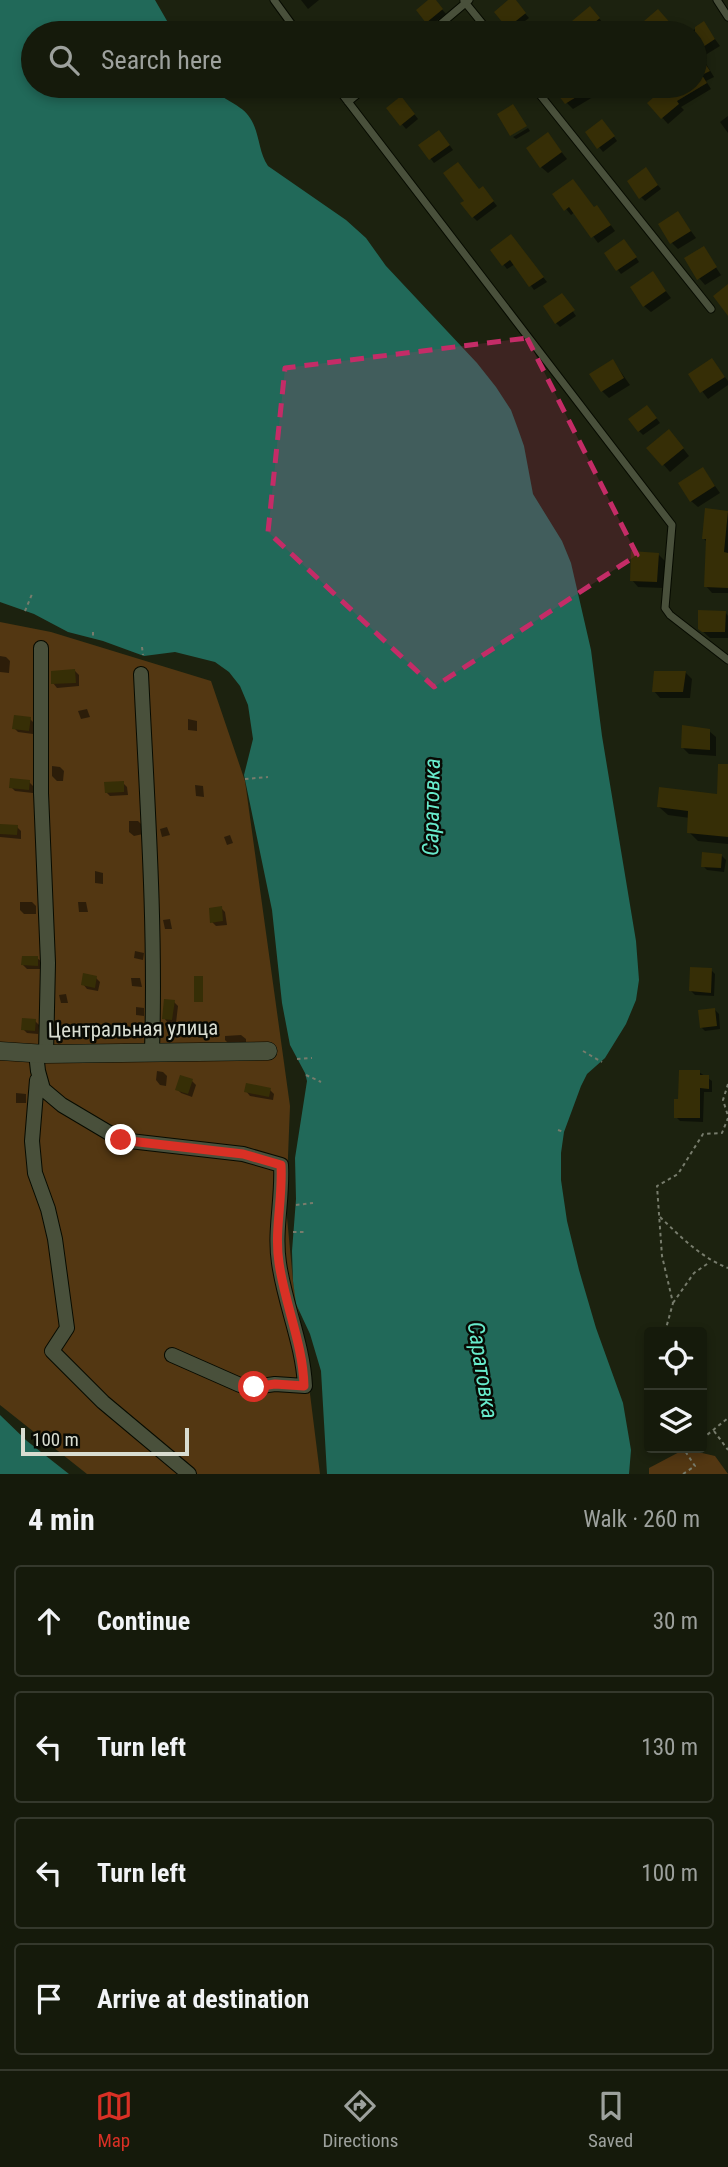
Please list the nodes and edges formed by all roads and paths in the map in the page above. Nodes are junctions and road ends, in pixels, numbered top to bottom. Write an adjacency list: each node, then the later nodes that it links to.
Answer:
1 (274, 0): 5 (lane)
2 (716, 0): 4 (lane)
3 (466, 1): 6 (lane); 7 (lane)
4 (728, 18)
5 (289, 21)
6 (444, 21)
7 (482, 21)
8 (345, 98): 11 (lane)
9 (353, 98): 11 (lane)
10 (543, 98): 12 (lane)
11 (348, 102): 20 (lane)
12 (711, 309)
13 (32, 594): 14 (path)
14 (25, 611)
15 (93, 632): 16 (path)
16 (93, 639)
17 (142, 647): 19 (path)
18 (41, 648): 30 (street)
19 (143, 655)
20 (728, 660)
21 (141, 674): 25 (street)
22 (268, 778): 23 (path)
23 (245, 779)
24 (0, 1051): 30 (street, Центральная улица)
25 (152, 1051): 26 (street, Центральная улица); 30 (street, Центральная улица)
26 (268, 1051)
27 (583, 1051): 31 (path)
28 (312, 1058): 29 (path)
29 (297, 1059)
30 (40, 1060): 47 (street); 53 (street)
31 (602, 1062)
32 (306, 1074): 33 (path)
33 (321, 1082)
34 (728, 1084): 35 (path)
35 (728, 1117): 40 (path)
36 (558, 1130): 37 (path)
37 (564, 1132)
38 (313, 1203): 39 (path)
39 (296, 1205)
40 (659, 1216): 43 (path); 45 (path)
41 (293, 1232): 42 (path)
42 (307, 1232)
43 (711, 1261): 44 (path); 45 (path)
44 (728, 1268)
45 (673, 1303): 46 (path)
46 (666, 1327)
47 (172, 1356)
48 (728, 1418): 49 (path)
49 (713, 1430): 50 (path); 51 (path)
50 (707, 1435)
51 (728, 1450)
52 (688, 1453): 54 (path)
53 (189, 1474)
54 (683, 1474)

